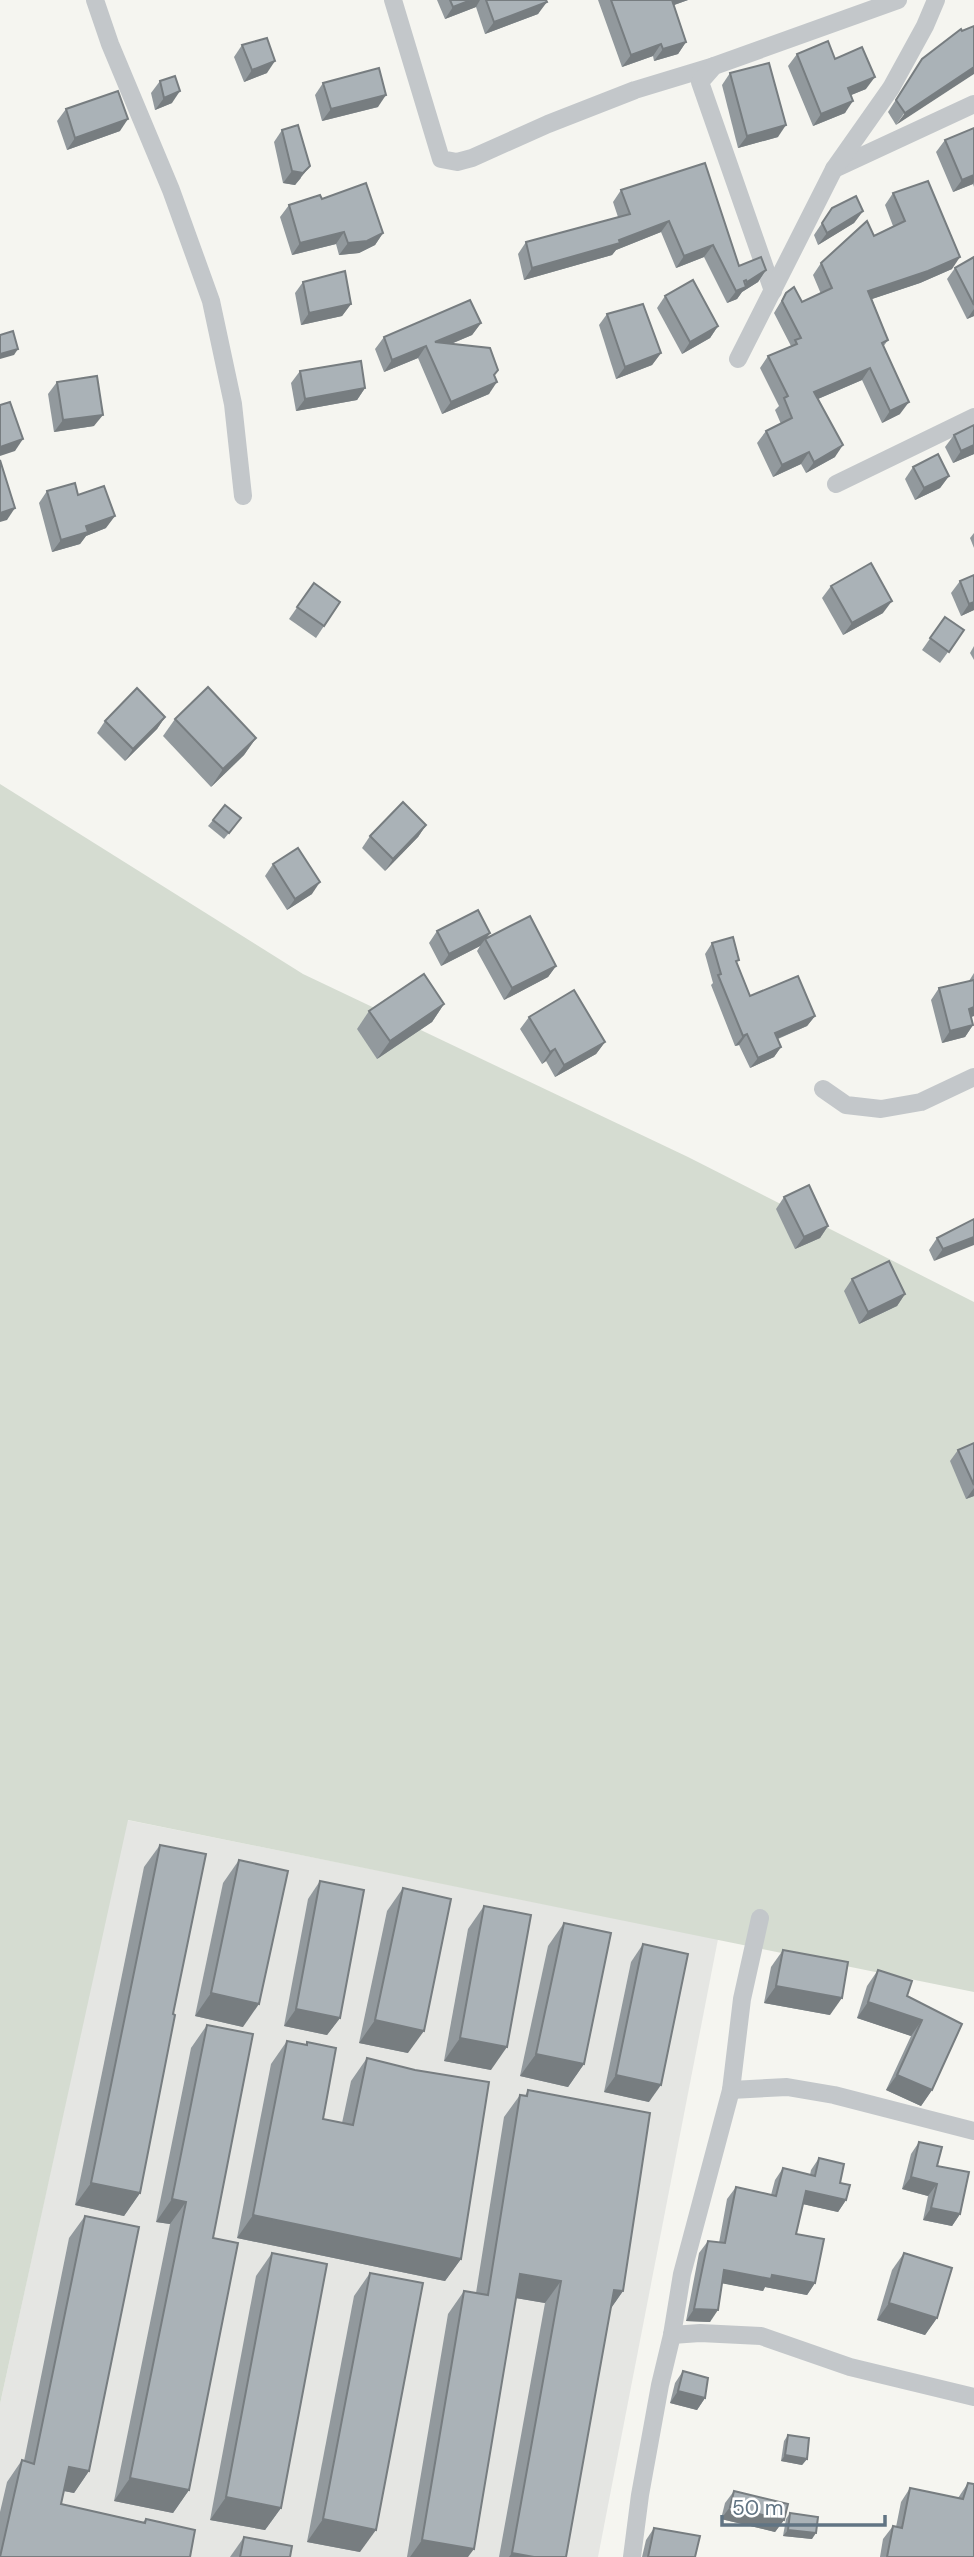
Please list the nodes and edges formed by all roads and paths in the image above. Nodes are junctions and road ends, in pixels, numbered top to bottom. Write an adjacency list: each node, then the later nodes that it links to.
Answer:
1 (95, 0): 12 (street)
2 (393, 0): 5 (street)
3 (898, 0): 5 (street)
4 (936, 0): 7 (street)
5 (714, 65): 8 (street)
6 (974, 104): 7 (street)
7 (834, 169): 8 (street)
8 (773, 291): 9 (street)
9 (738, 359)
10 (974, 417): 11 (street)
11 (836, 484)
12 (243, 496)
13 (974, 1077): 14 (street)
14 (822, 1089)
15 (760, 1918): 16 (street)
16 (731, 2090): 17 (street); 18 (street)
17 (974, 2131)
18 (672, 2335): 19 (street); 20 (street)
19 (974, 2397)
20 (632, 2557)

